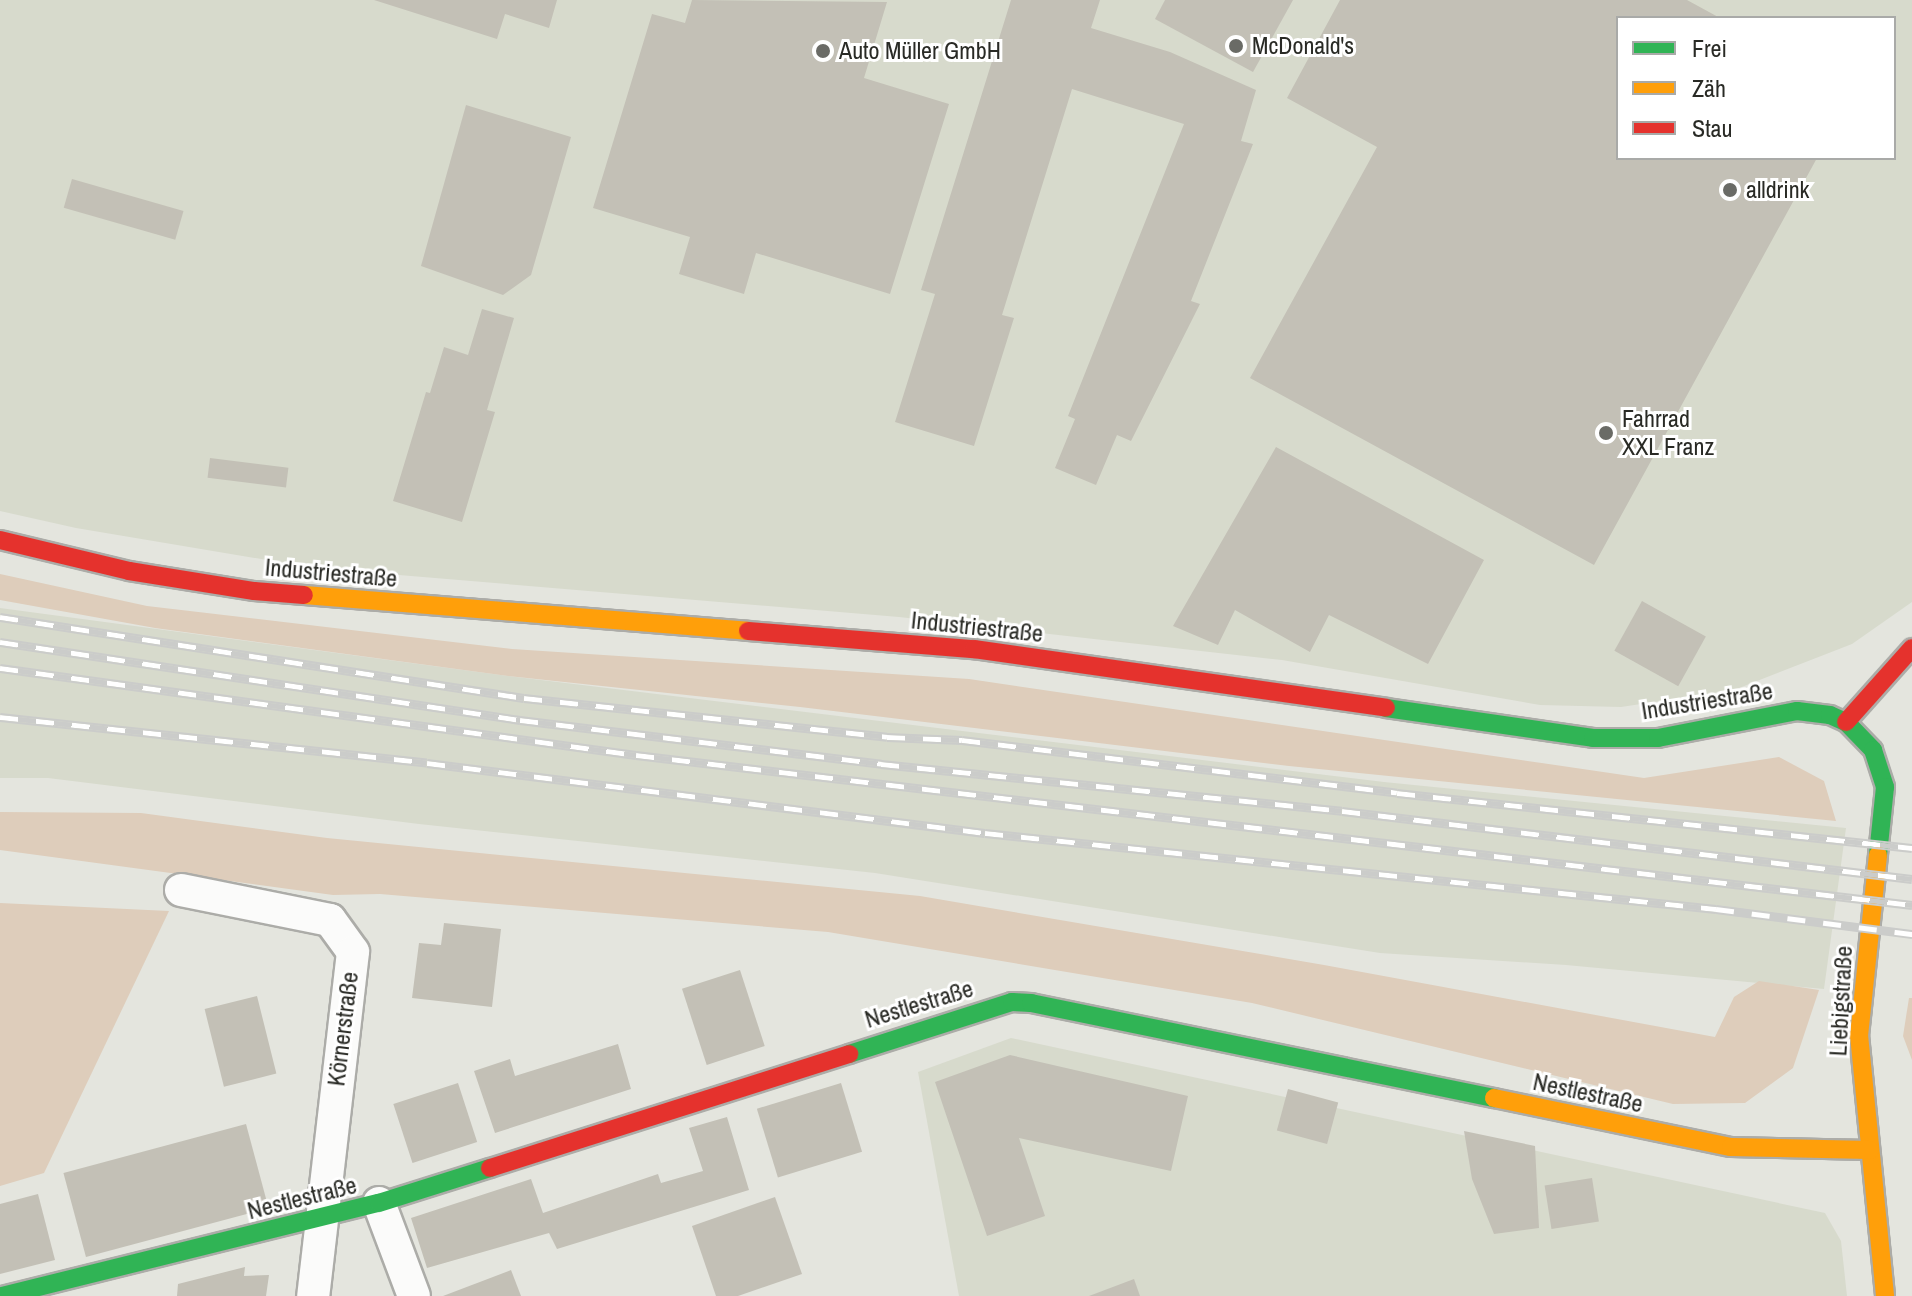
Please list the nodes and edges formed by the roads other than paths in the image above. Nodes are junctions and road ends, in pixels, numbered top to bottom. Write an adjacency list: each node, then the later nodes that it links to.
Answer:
1 (0, 540): 3 (street, Industriestraße)
2 (1912, 648): 3 (street)
3 (1846, 722): 5 (street, Liebigstraße)
4 (181, 890): 7 (street, Körnerstraße)
5 (1870, 1150): 6 (street, Nestlestraße); 11 (street, Liebigstraße)
6 (379, 1203): 7 (street, Nestlestraße); 10 (street)
7 (322, 1219): 8 (street, Nestlestraße); 9 (street, Körnerstraße)
8 (2, 1296)
9 (313, 1296)
10 (414, 1296)
11 (1885, 1296)

